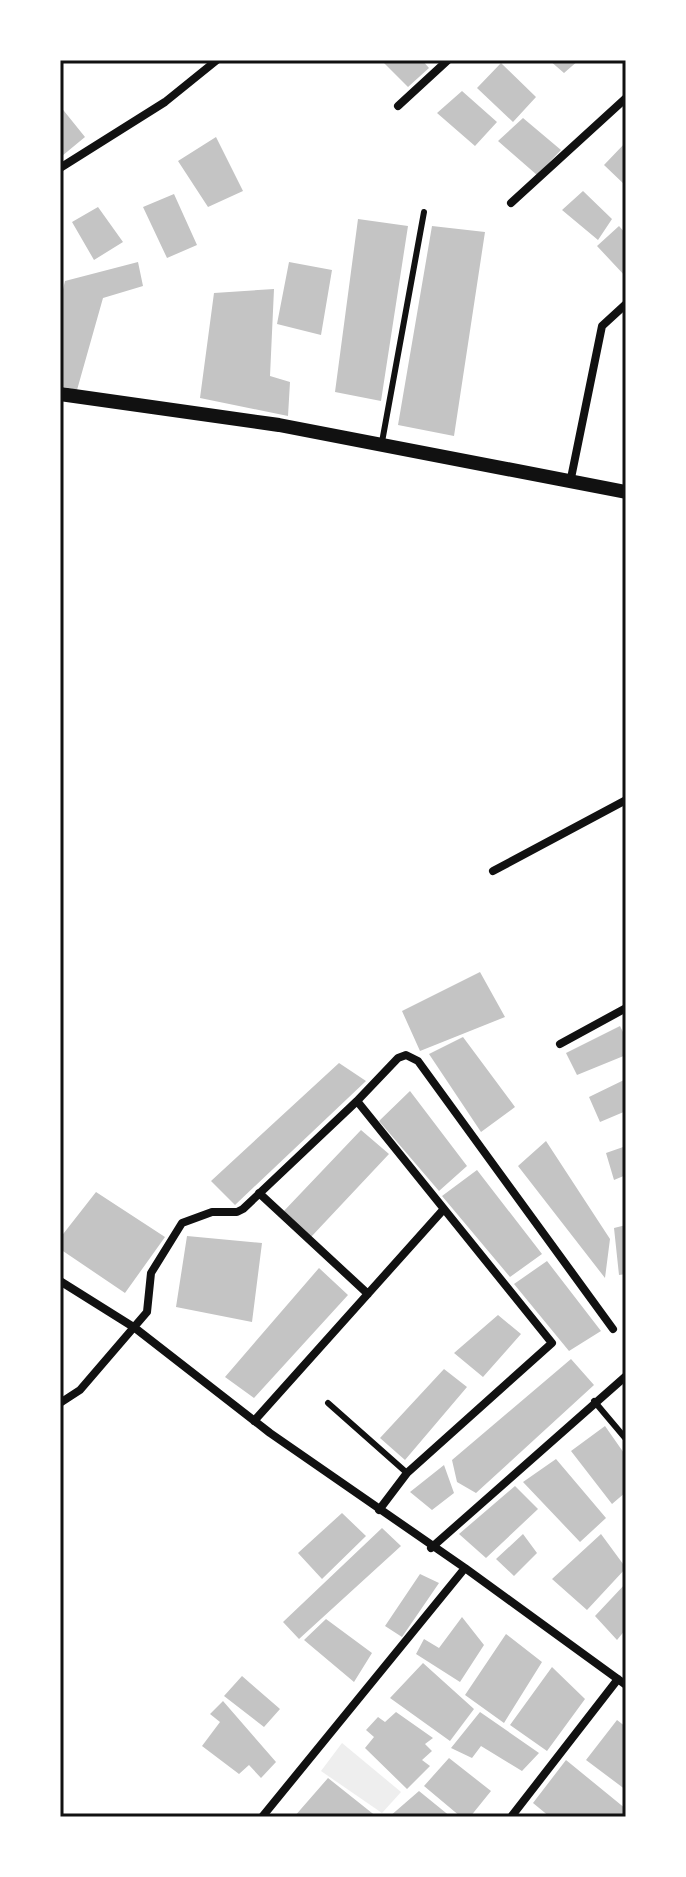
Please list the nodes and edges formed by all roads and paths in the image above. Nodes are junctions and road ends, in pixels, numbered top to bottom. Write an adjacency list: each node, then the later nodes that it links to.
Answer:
1 (217, 60): 5 (street)
2 (448, 60): 4 (street)
3 (626, 98): 6 (street)
4 (398, 106)
5 (60, 168)
6 (511, 203)
7 (424, 212): 10 (lane)
8 (626, 304): 11 (street)
9 (60, 394): 10 (street)
10 (381, 446): 11 (street)
11 (570, 483): 12 (street)
12 (626, 492)
13 (626, 800): 14 (street)
14 (493, 871)
15 (626, 1008): 16 (street)
16 (560, 1044)
17 (357, 1101): 18 (street); 19 (street); 23 (street)
18 (259, 1193): 21 (street); 22 (street)
19 (443, 1210): 21 (street); 30 (street)
20 (60, 1281): 22 (street)
21 (368, 1294): 28 (street)
22 (135, 1328): 26 (street); 28 (street)
23 (613, 1329)
24 (626, 1376): 25 (street)
25 (594, 1401): 29 (lane); 32 (street)
26 (60, 1403)
27 (328, 1403): 30 (lane)
28 (254, 1421): 31 (street)
29 (626, 1439)
30 (407, 1473): 31 (street)
31 (379, 1510): 32 (street)
32 (431, 1548): 33 (street)
33 (465, 1568): 34 (street); 36 (street)
34 (618, 1679): 35 (street); 37 (street)
35 (626, 1685)
36 (262, 1817)
37 (511, 1817)

